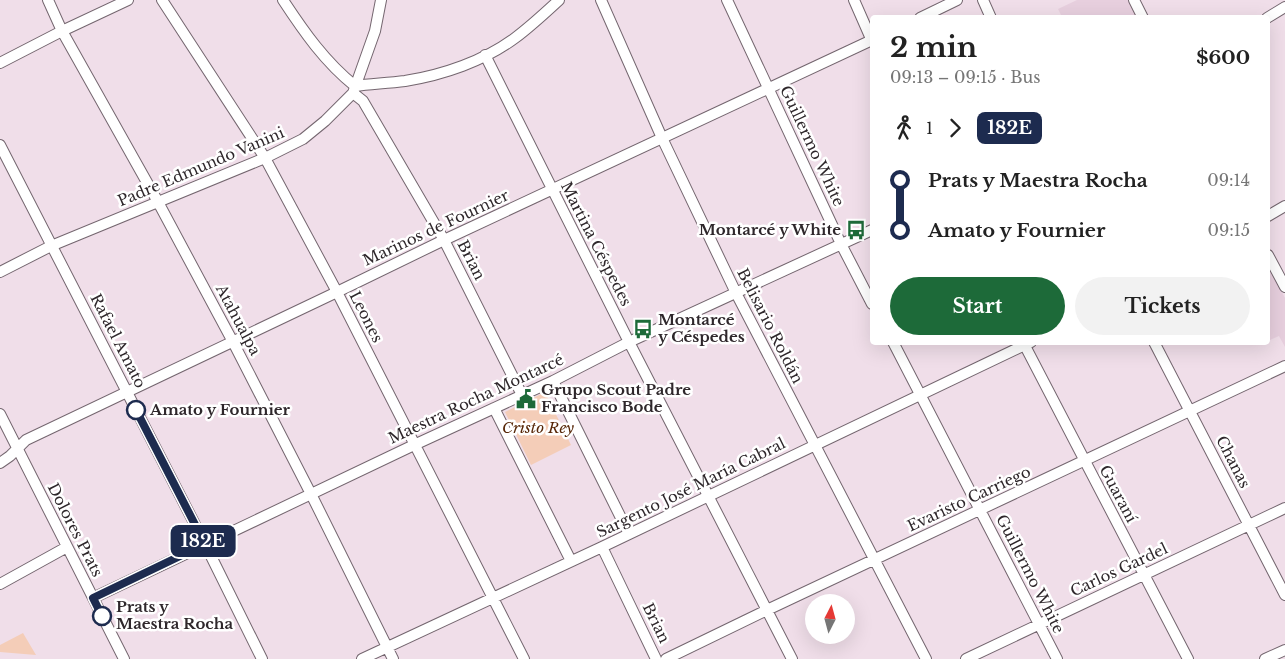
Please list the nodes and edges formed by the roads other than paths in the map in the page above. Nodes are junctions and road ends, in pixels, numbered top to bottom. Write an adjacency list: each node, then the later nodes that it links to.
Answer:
1 (48, 0): 18 (street, Atahualpa)
2 (128, 0): 18 (street)
3 (162, 0): 27 (street, Leones)
4 (283, 0): 24 (street, Brian)
5 (381, 0): 24 (street)
6 (559, 0): 21 (street)
7 (601, 0): 25 (street, Belisario Roldán)
8 (727, 0): 23 (street, Guillermo White)
9 (854, 0): 19 (street)
10 (957, 0): 14 (street)
11 (983, 0): 15 (street)
12 (1134, 0): 16 (street)
13 (1285, 7): 17 (street)
14 (926, 15)
15 (990, 15)
16 (1142, 15)
17 (1270, 16)
18 (62, 31): 22 (street); 29 (street, Atahualpa)
19 (870, 36)
20 (870, 42): 23 (street, Marinos de Fournier)
21 (485, 55): 24 (street); 28 (street, Martina Céspedes)
22 (0, 63)
23 (768, 89): 25 (street, Marinos de Fournier); 34 (street, Guillermo White)
24 (354, 90): 27 (street, Padre Edmundo Vanini); 33 (street, Brian)
25 (662, 138): 28 (street, Marinos de Fournier); 40 (street, Belisario Roldán)
26 (0, 145): 35 (street, Rafael Amato)
27 (265, 158): 29 (street, Padre Edmundo Vanini); 39 (street, Leones)
28 (552, 190): 33 (street, Marinos de Fournier); 43 (street, Martina Céspedes)
29 (158, 202): 35 (street, Padre Edmundo Vanini); 42 (street, Atahualpa)
30 (1285, 206): 31 (street)
31 (1270, 215)
32 (870, 231): 34 (street, Maestra Rocha Montarcé)
33 (444, 240): 39 (street, Marinos de Fournier); 51 (street, Brian)
34 (841, 244): 40 (street, Maestra Rocha Montarcé); 41 (street, Guillermo White)
35 (52, 246): 37 (street, Padre Edmundo Vanini); 50 (street, Rafael Amato)
36 (1270, 259): 38 (street)
37 (0, 272)
38 (1285, 287)
39 (337, 292): 42 (street, Marinos de Fournier); 57 (street, Leones)
40 (736, 293): 43 (street, Maestra Rocha Montarcé); 56 (street, Belisario Roldán)
41 (870, 300)
42 (233, 342): 50 (street, Marinos de Fournier); 61 (street, Atahualpa)
43 (629, 342): 49 (street, Maestra Rocha Montarcé); 62 (street, Martina Céspedes)
44 (895, 345): 52 (street, Guillermo White)
45 (1024, 345): 52 (street, Sargento José María Cabral)
46 (1026, 345): 59 (street, Guaraní)
47 (1156, 345): 54 (street, Chanas)
48 (1285, 366): 54 (street, Evaristo Carriego)
49 (553, 381): 51 (street, Maestra Rocha Montarcé); 66 (street)
50 (127, 392): 58 (street, Marinos de Fournier); 67 (street, Rafael Amato)
51 (522, 395): 53 (street, Maestra Rocha Montarcé)
52 (921, 396): 56 (street, Sargento José María Cabral); 64 (street, Guillermo White)
53 (494, 408): 57 (street, Maestra Rocha Montarcé); 71 (street)
54 (1190, 412): 59 (street, Evaristo Carriego); 65 (street, Chanas)
55 (0, 414): 58 (street, Dolores Prats)
56 (815, 444): 62 (street, Sargento José María Cabral); 70 (street, Belisario Roldán)
57 (414, 445): 61 (street, Maestra Rocha Montarcé); 75 (street, Leones)
58 (17, 448): 60 (street, Marinos de Fournier); 68 (street, Dolores Prats)
59 (1084, 461): 64 (street, Evaristo Carriego); 72 (street, Guaraní)
60 (0, 463)
61 (311, 494): 67 (street, Maestra Rocha Montarcé); 79 (street, Atahualpa)
62 (707, 496): 66 (street, Sargento José María Cabral); 77 (street, Martina Céspedes)
63 (1285, 508): 65 (street, Carlos Gardel)
64 (981, 510): 70 (street, Evaristo Carriego); 78 (street, Guillermo White)
65 (1248, 526): 72 (street, Carlos Gardel); 74 (street, Chanas)
66 (629, 534): 69 (street, Sargento José María Cabral)
67 (205, 544): 76 (street, Maestra Rocha Montarcé); 82 (street, Rafael Amato)
68 (67, 547): 73 (street); 76 (street, Dolores Prats)
69 (602, 547): 71 (street, Sargento José María Cabral); 86 (street, Brian)
70 (875, 560): 77 (street, Evaristo Carriego); 89 (street, Belisario Roldán)
71 (571, 561): 75 (street, Sargento José María Cabral)
72 (1144, 574): 78 (street, Carlos Gardel); 92 (street, Guaraní)
73 (0, 584)
74 (1285, 595)
75 (492, 597): 79 (street, Sargento José María Cabral); 85 (street, Leones)
76 (93, 598): 81 (street, Dolores Prats)
77 (767, 610): 87 (street, Evaristo Carriego); 88 (street, Martina Céspedes)
78 (1039, 624): 90 (street, Carlos Gardel); 91 (street, Guillermo White)
79 (387, 647): 83 (street, Sargento José María Cabral); 84 (street, Atahualpa)
80 (1285, 650): 93 (street)
81 (124, 659)
82 (262, 659)
83 (362, 659)
84 (393, 659)
85 (524, 659)
86 (656, 659)
87 (666, 659)
88 (792, 659)
89 (926, 659)
90 (966, 659)
91 (1057, 659)
92 (1188, 659)
93 (1265, 659)

